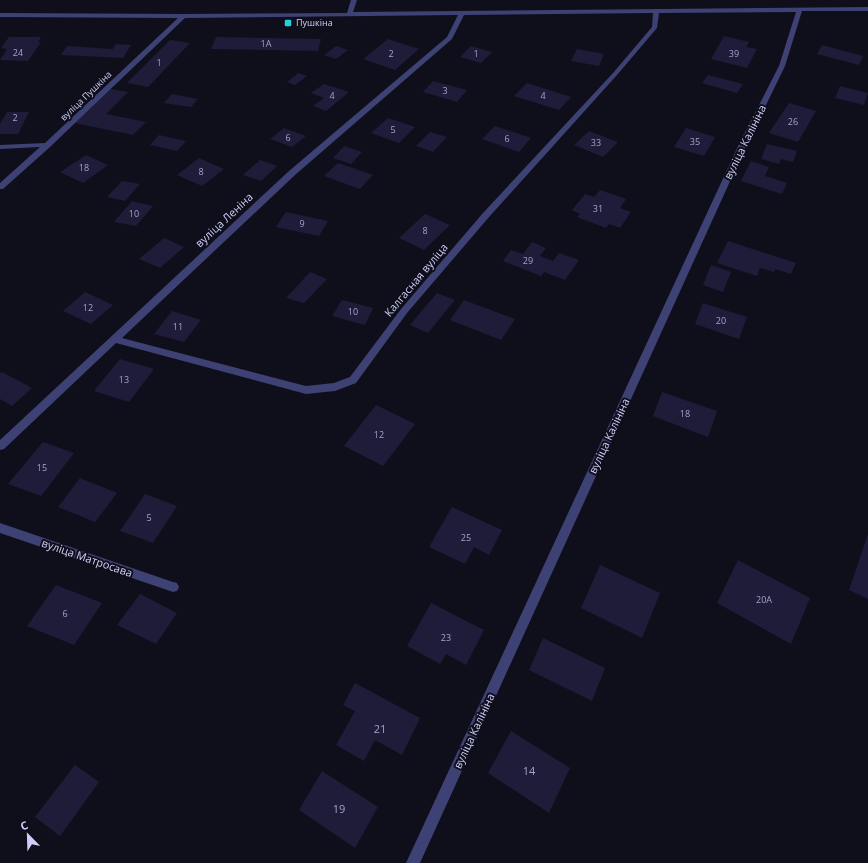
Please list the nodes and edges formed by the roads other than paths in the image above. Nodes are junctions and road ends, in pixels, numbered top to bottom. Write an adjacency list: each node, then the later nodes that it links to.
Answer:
1 (354, 0): 6 (street)
2 (800, 9): 3 (street); 4 (street); 16 (street, вуліца Калініна)
3 (868, 9)
4 (656, 10): 5 (street); 12 (street, Калгасная вуліца)
5 (462, 12): 6 (street); 12 (street, вуліца Леніна)
6 (350, 13): 8 (street)
7 (0, 15): 8 (street)
8 (183, 16): 9 (street, вуліца Пушкіна)
9 (47, 145): 10 (street); 11 (street, вуліца Пушкіна)
10 (0, 147)
11 (0, 187)
12 (113, 339): 13 (street, вуліца Леніна)
13 (0, 446)
14 (0, 528): 15 (street, вуліца Матросава)
15 (173, 587)
16 (413, 863)

